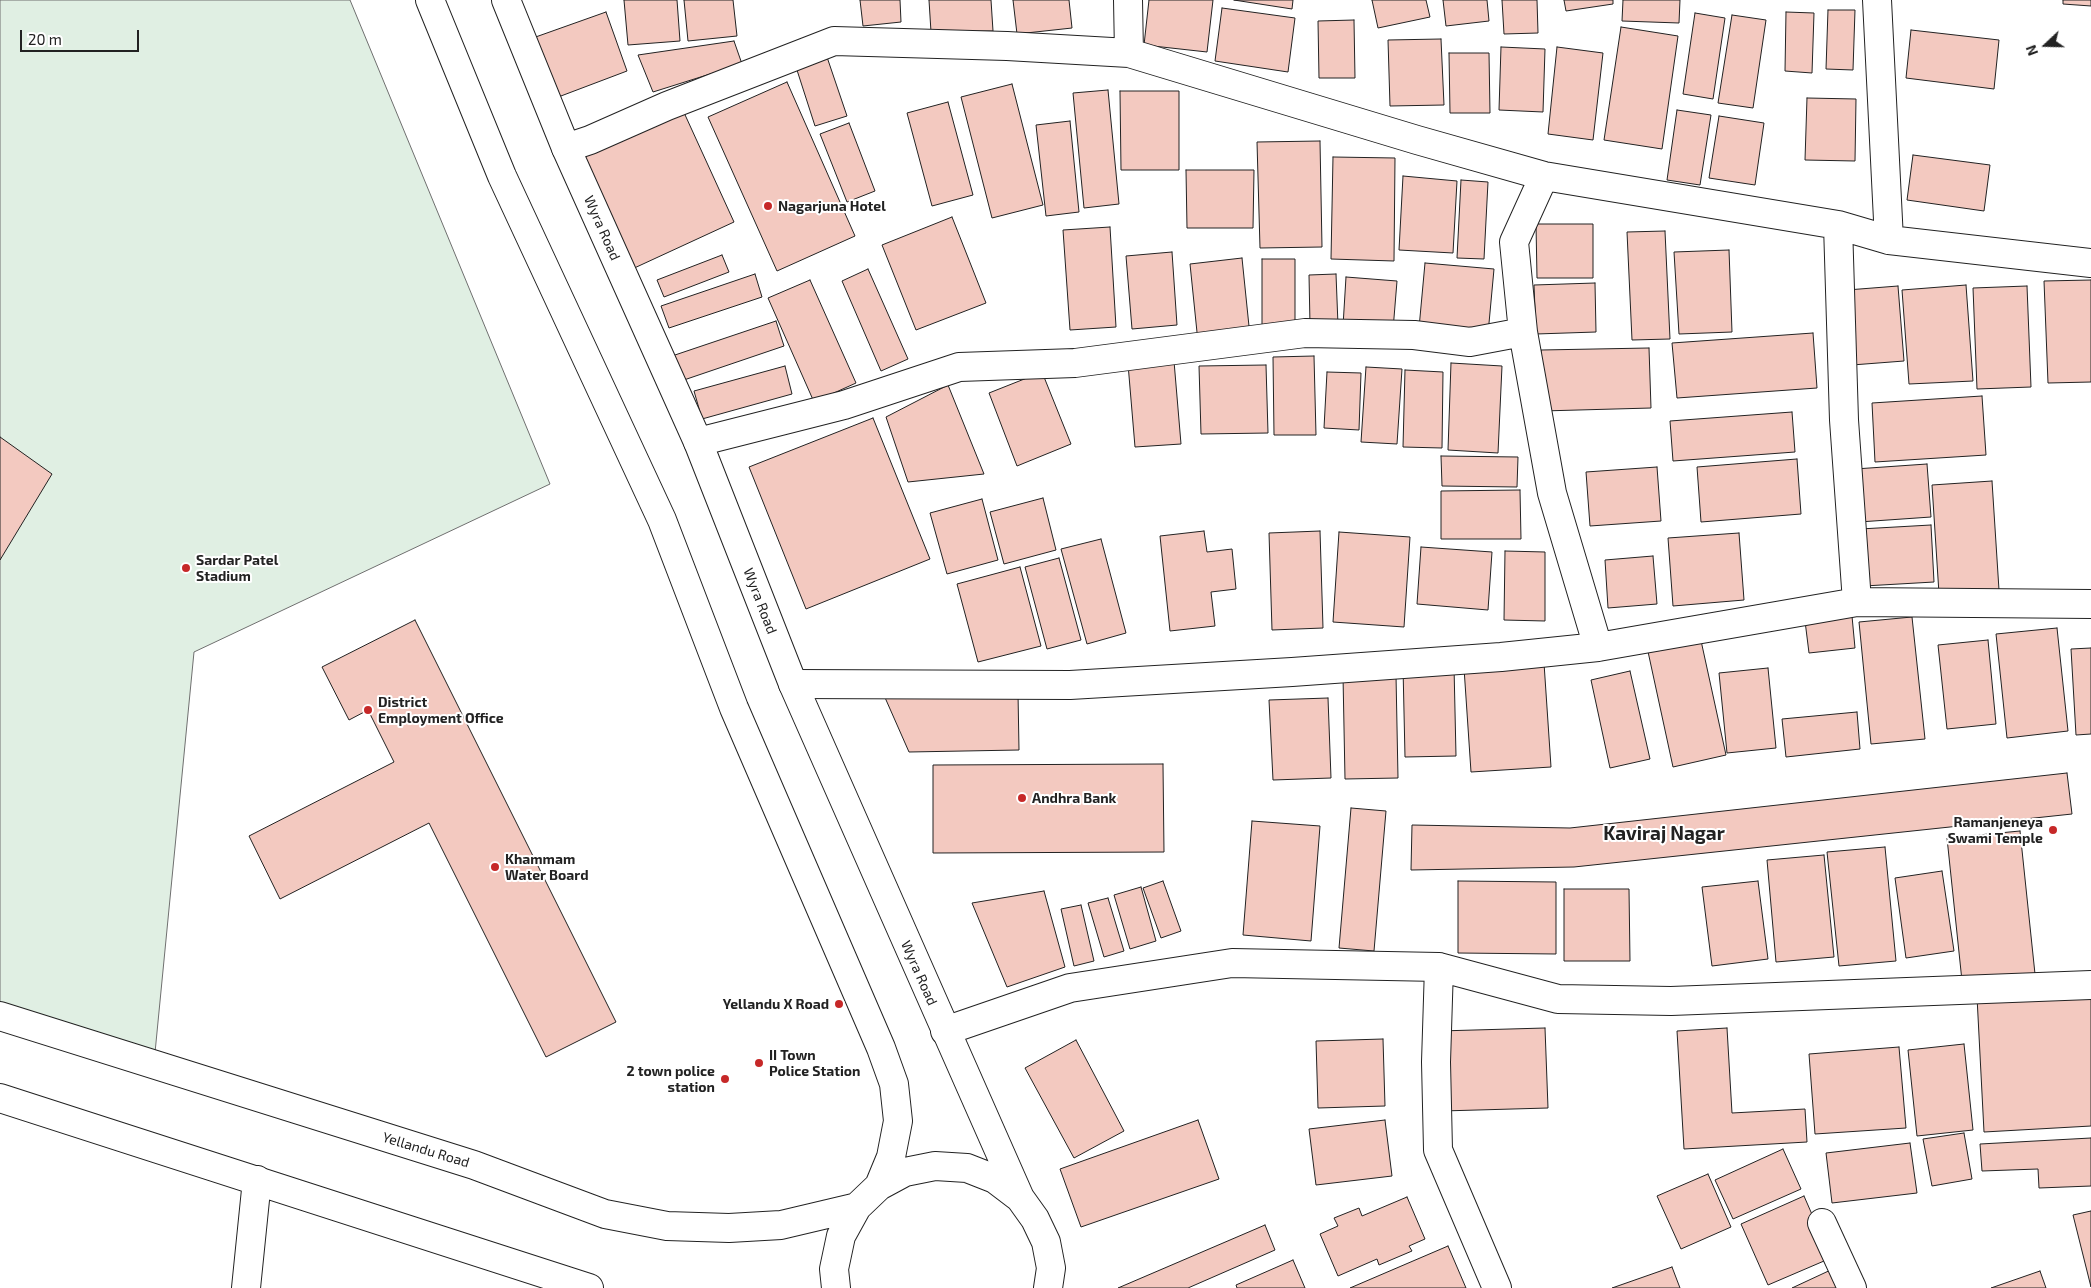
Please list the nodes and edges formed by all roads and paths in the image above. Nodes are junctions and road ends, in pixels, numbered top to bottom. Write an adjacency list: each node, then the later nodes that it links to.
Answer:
1 (430, 0): 23 (street, Wyra Road)
2 (506, 0): 6 (street, Wyra Road)
3 (1128, 0): 5 (street)
4 (1877, 0): 9 (street)
5 (1128, 53): 6 (street); 7 (street)
6 (566, 148): 12 (street, Wyra Road)
7 (1544, 176): 8 (street); 11 (street)
8 (1838, 225): 9 (street); 13 (street)
9 (1889, 240): 10 (street)
10 (2091, 263)
11 (1522, 332): 12 (street); 15 (street)
12 (698, 442): 16 (street, Wyra Road)
13 (1857, 602): 14 (street); 15 (street)
14 (2091, 604)
15 (1598, 647): 16 (street)
16 (793, 684): 20 (street, Wyra Road)
17 (1439, 966): 18 (street); 20 (street); 31 (street)
18 (2091, 985)
19 (0, 1016): 25 (street, Yellandu Road)
20 (945, 1031): 24 (street, Wyra Road)
21 (0, 1098): 22 (street)
22 (257, 1180): 28 (street); 29 (street)
23 (879, 1186): 24 (street, Wyra Road); 25 (street, Wyra Road)
24 (1020, 1198): 27 (street, Wyra Road)
25 (857, 1207): 30 (street, Wyra Road)
26 (1822, 1223): 32 (street)
27 (1053, 1281)
28 (246, 1288)
29 (589, 1288)
30 (836, 1288)
31 (1497, 1288)
32 (1852, 1288)

